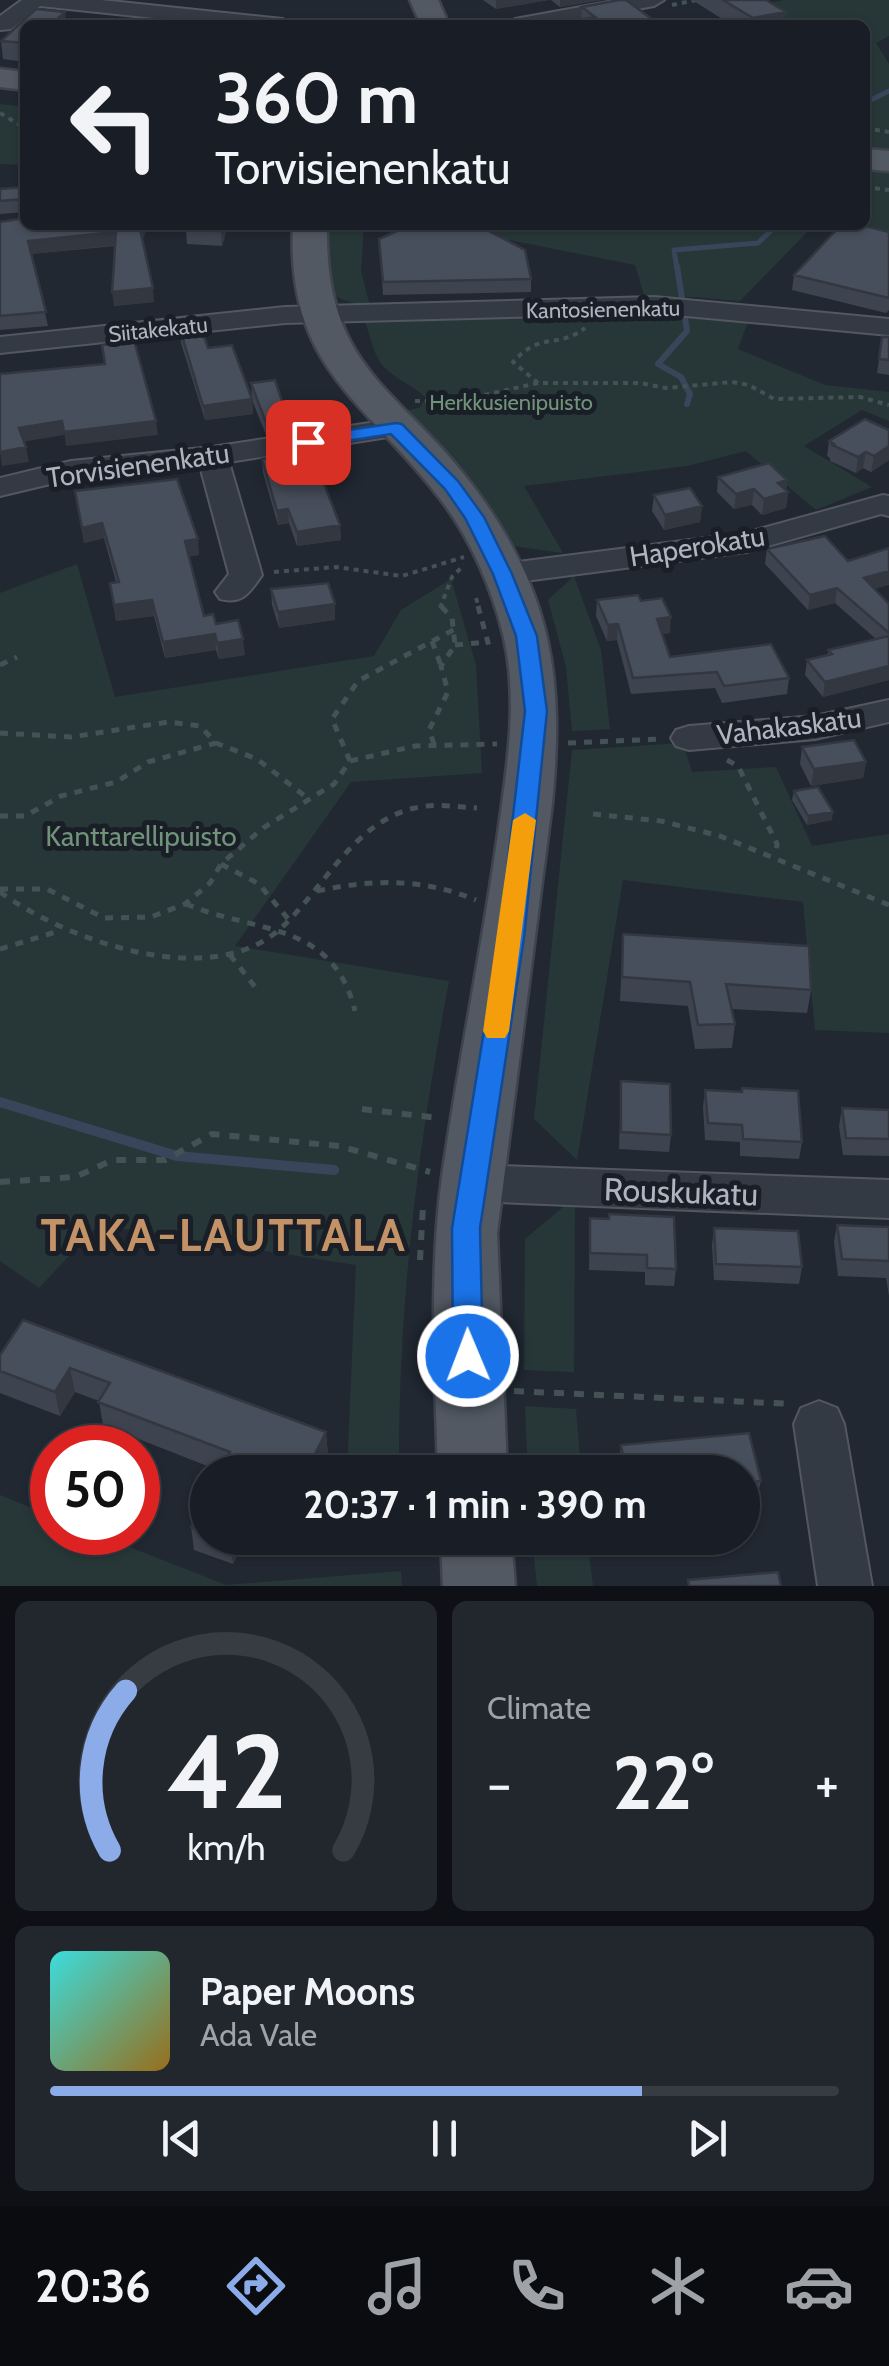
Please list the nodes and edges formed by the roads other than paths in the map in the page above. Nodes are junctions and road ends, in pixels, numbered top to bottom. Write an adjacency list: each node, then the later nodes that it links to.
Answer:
1 (37, 0): 3 (street); 5 (street)
2 (654, 0): 4 (street)
3 (234, 20)
4 (543, 20)
5 (3, 24)
6 (310, 230): 7 (main road)
7 (316, 315): 8 (street, Kantosienenkatu); 9 (street, Siitakekatu); 10 (main road)
8 (889, 327)
9 (0, 345)
10 (399, 414): 11 (street, Torvisienenkatu); 14 (main road)
11 (212, 456): 12 (street, Torvisienenkatu); 15 (street)
12 (0, 487)
13 (889, 506): 14 (street, Haperokatu)
14 (472, 563): 18 (main road)
15 (239, 584)
16 (889, 711): 17 (street, Vahakaskatu)
17 (689, 738)
18 (445, 1172): 19 (street, Rouskukatu); 21 (main road)
19 (889, 1199)
20 (819, 1424): 24 (street)
21 (472, 1455)
22 (477, 1555): 23 (main road)
23 (478, 1586)
24 (845, 1586)

